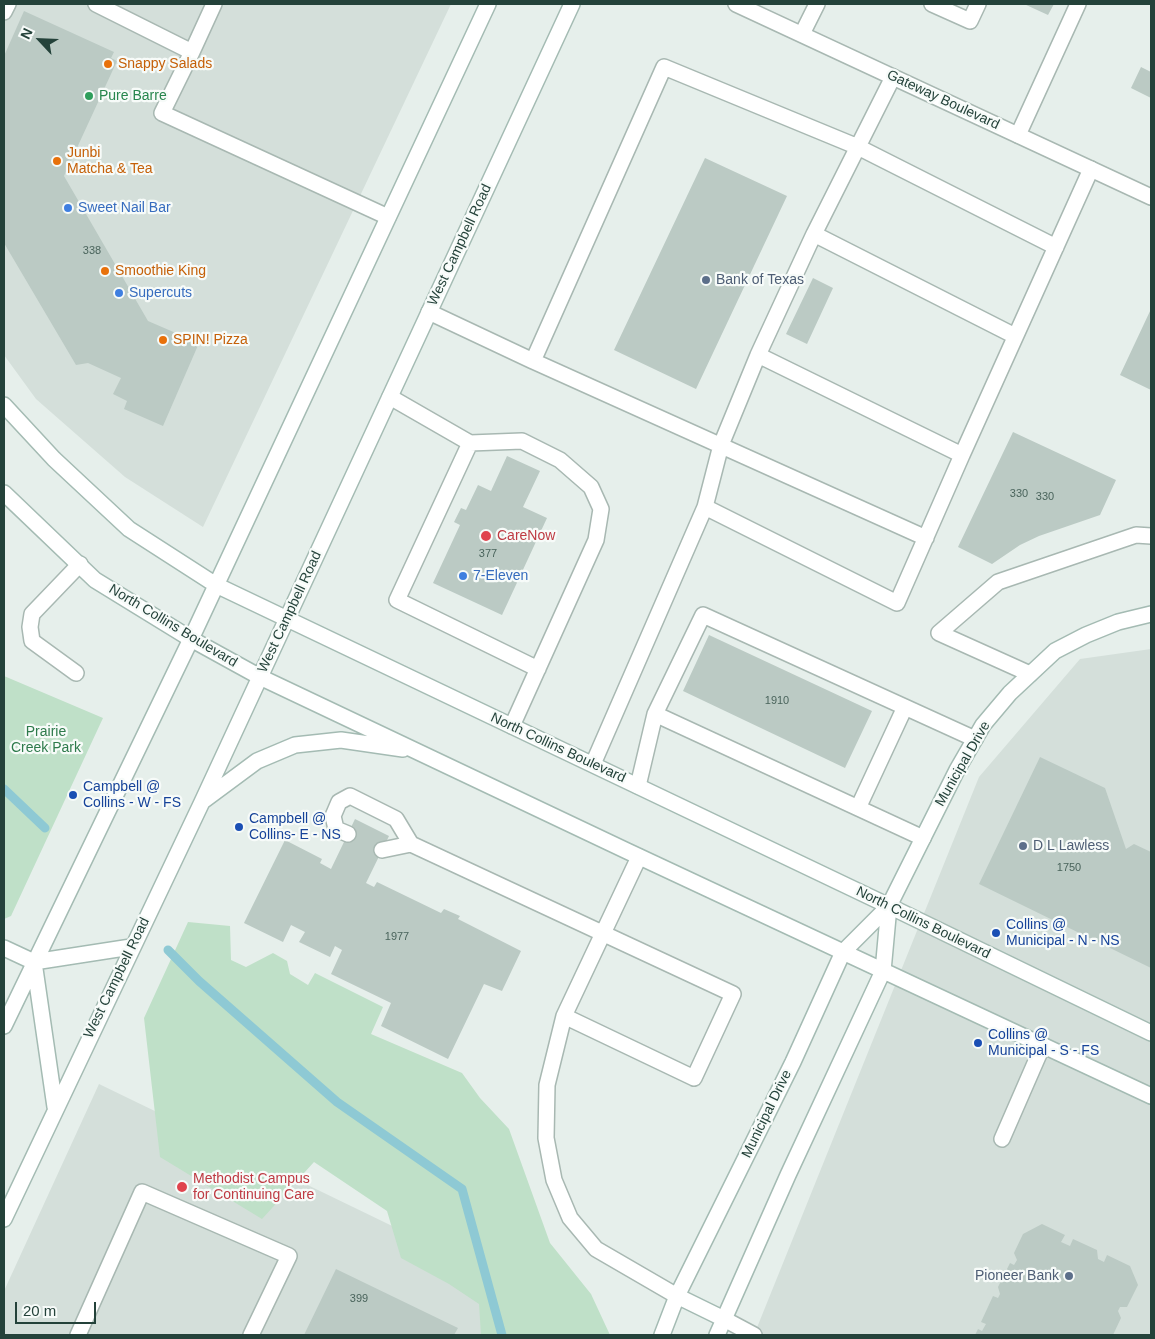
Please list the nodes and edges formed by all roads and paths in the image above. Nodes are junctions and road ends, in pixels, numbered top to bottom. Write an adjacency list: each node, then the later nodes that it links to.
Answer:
1 (8, 4): 11 (main road)
2 (96, 4): 13 (main road)
3 (214, 4): 13 (main road)
4 (488, 4): 19 (main road)
5 (572, 4): 22 (main road, West Campbell Road)
6 (736, 4): 12 (main road, Gateway Boulevard)
7 (816, 4): 12 (main road)
8 (932, 4): 9 (main road)
9 (978, 4)
10 (1078, 4): 15 (main road)
11 (4, 12)
12 (802, 34): 14 (main road, Gateway Boulevard)
13 (192, 52): 19 (main road)
14 (893, 77): 15 (main road, Gateway Boulevard); 16 (main road)
15 (1018, 135): 17 (main road, Gateway Boulevard)
16 (858, 147): 20 (main road); 21 (main road); 25 (main road)
17 (1091, 169): 18 (main road, Gateway Boulevard); 21 (main road)
18 (1151, 197)
19 (388, 217): 36 (main road)
20 (814, 234): 23 (main road); 24 (main road)
21 (1056, 247): 23 (main road)
22 (429, 312): 25 (main road); 26 (main road, West Campbell Road)
23 (1015, 336): 30 (main road)
24 (758, 355): 29 (main road); 30 (main road)
25 (533, 361): 29 (main road)
26 (390, 397): 28 (main road); 38 (main road, West Campbell Road)
27 (4, 405): 36 (main road, North Collins Boulevard)
28 (470, 443): 40 (main road); 40 (main road)
29 (721, 445): 32 (main road); 34 (main road)
30 (962, 455): 34 (main road)
31 (4, 493): 35 (main road, North Collins Boulevard)
32 (705, 506): 34 (main road); 49 (main road)
33 (1151, 536): 42 (main road)
34 (926, 538)
35 (80, 564): 39 (main road, North Collins Boulevard); 41 (main road)
36 (216, 585): 38 (main road, North Collins Boulevard); 39 (main road)
37 (1151, 614): 42 (main road, Municipal Drive)
38 (286, 618): 43 (main road, West Campbell Road); 46 (main road, North Collins Boulevard)
39 (191, 639): 43 (main road, North Collins Boulevard); 63 (main road)
40 (538, 669): 46 (main road)
41 (76, 673)
42 (1030, 674): 47 (main road, Municipal Drive)
43 (260, 677): 48 (main road, North Collins Boulevard); 51 (main road, West Campbell Road)
44 (905, 707): 45 (main road); 47 (main road); 52 (main road)
45 (655, 714): 50 (main road); 52 (main road)
46 (512, 726): 49 (main road, North Collins Boulevard)
47 (975, 740): 54 (main road, Municipal Drive)
48 (418, 752): 51 (main road); 57 (main road, North Collins Boulevard)
49 (593, 764): 50 (main road, North Collins Boulevard)
50 (638, 786): 58 (main road, North Collins Boulevard)
51 (202, 802): 60 (main road, West Campbell Road)
52 (858, 808): 54 (main road)
53 (348, 834): 55 (main road)
54 (923, 838): 58 (main road, Municipal Drive)
55 (410, 844): 56 (main road); 59 (main road)
56 (382, 850)
57 (639, 857): 59 (main road); 62 (main road, North Collins Boulevard)
58 (890, 906): 62 (main road, Municipal Drive); 64 (main road, Municipal Drive); 67 (main road, North Collins Boulevard)
59 (603, 933): 65 (main road); 65 (main road)
60 (131, 947): 63 (main road); 70 (main road, West Campbell Road)
61 (4, 948): 63 (main road)
62 (843, 952): 64 (main road, North Collins Boulevard); 73 (main road, Municipal Drive)
63 (34, 962): 66 (main road); 70 (main road)
64 (883, 971): 68 (main road, North Collins Boulevard); 74 (main road, Municipal Drive)
65 (564, 1016): 73 (main road)
66 (4, 1026)
67 (1151, 1034)
68 (1042, 1045): 69 (main road, North Collins Boulevard); 71 (main road)
69 (1151, 1096)
70 (56, 1107): 72 (main road, West Campbell Road)
71 (1002, 1139)
72 (4, 1219)
73 (677, 1296): 74 (main road); 77 (main road, Municipal Drive)
74 (724, 1319): 78 (main road, Municipal Drive); 79 (main road)
75 (78, 1335): 76 (main road)
76 (252, 1335)
77 (662, 1335)
78 (717, 1335)
79 (754, 1335)

